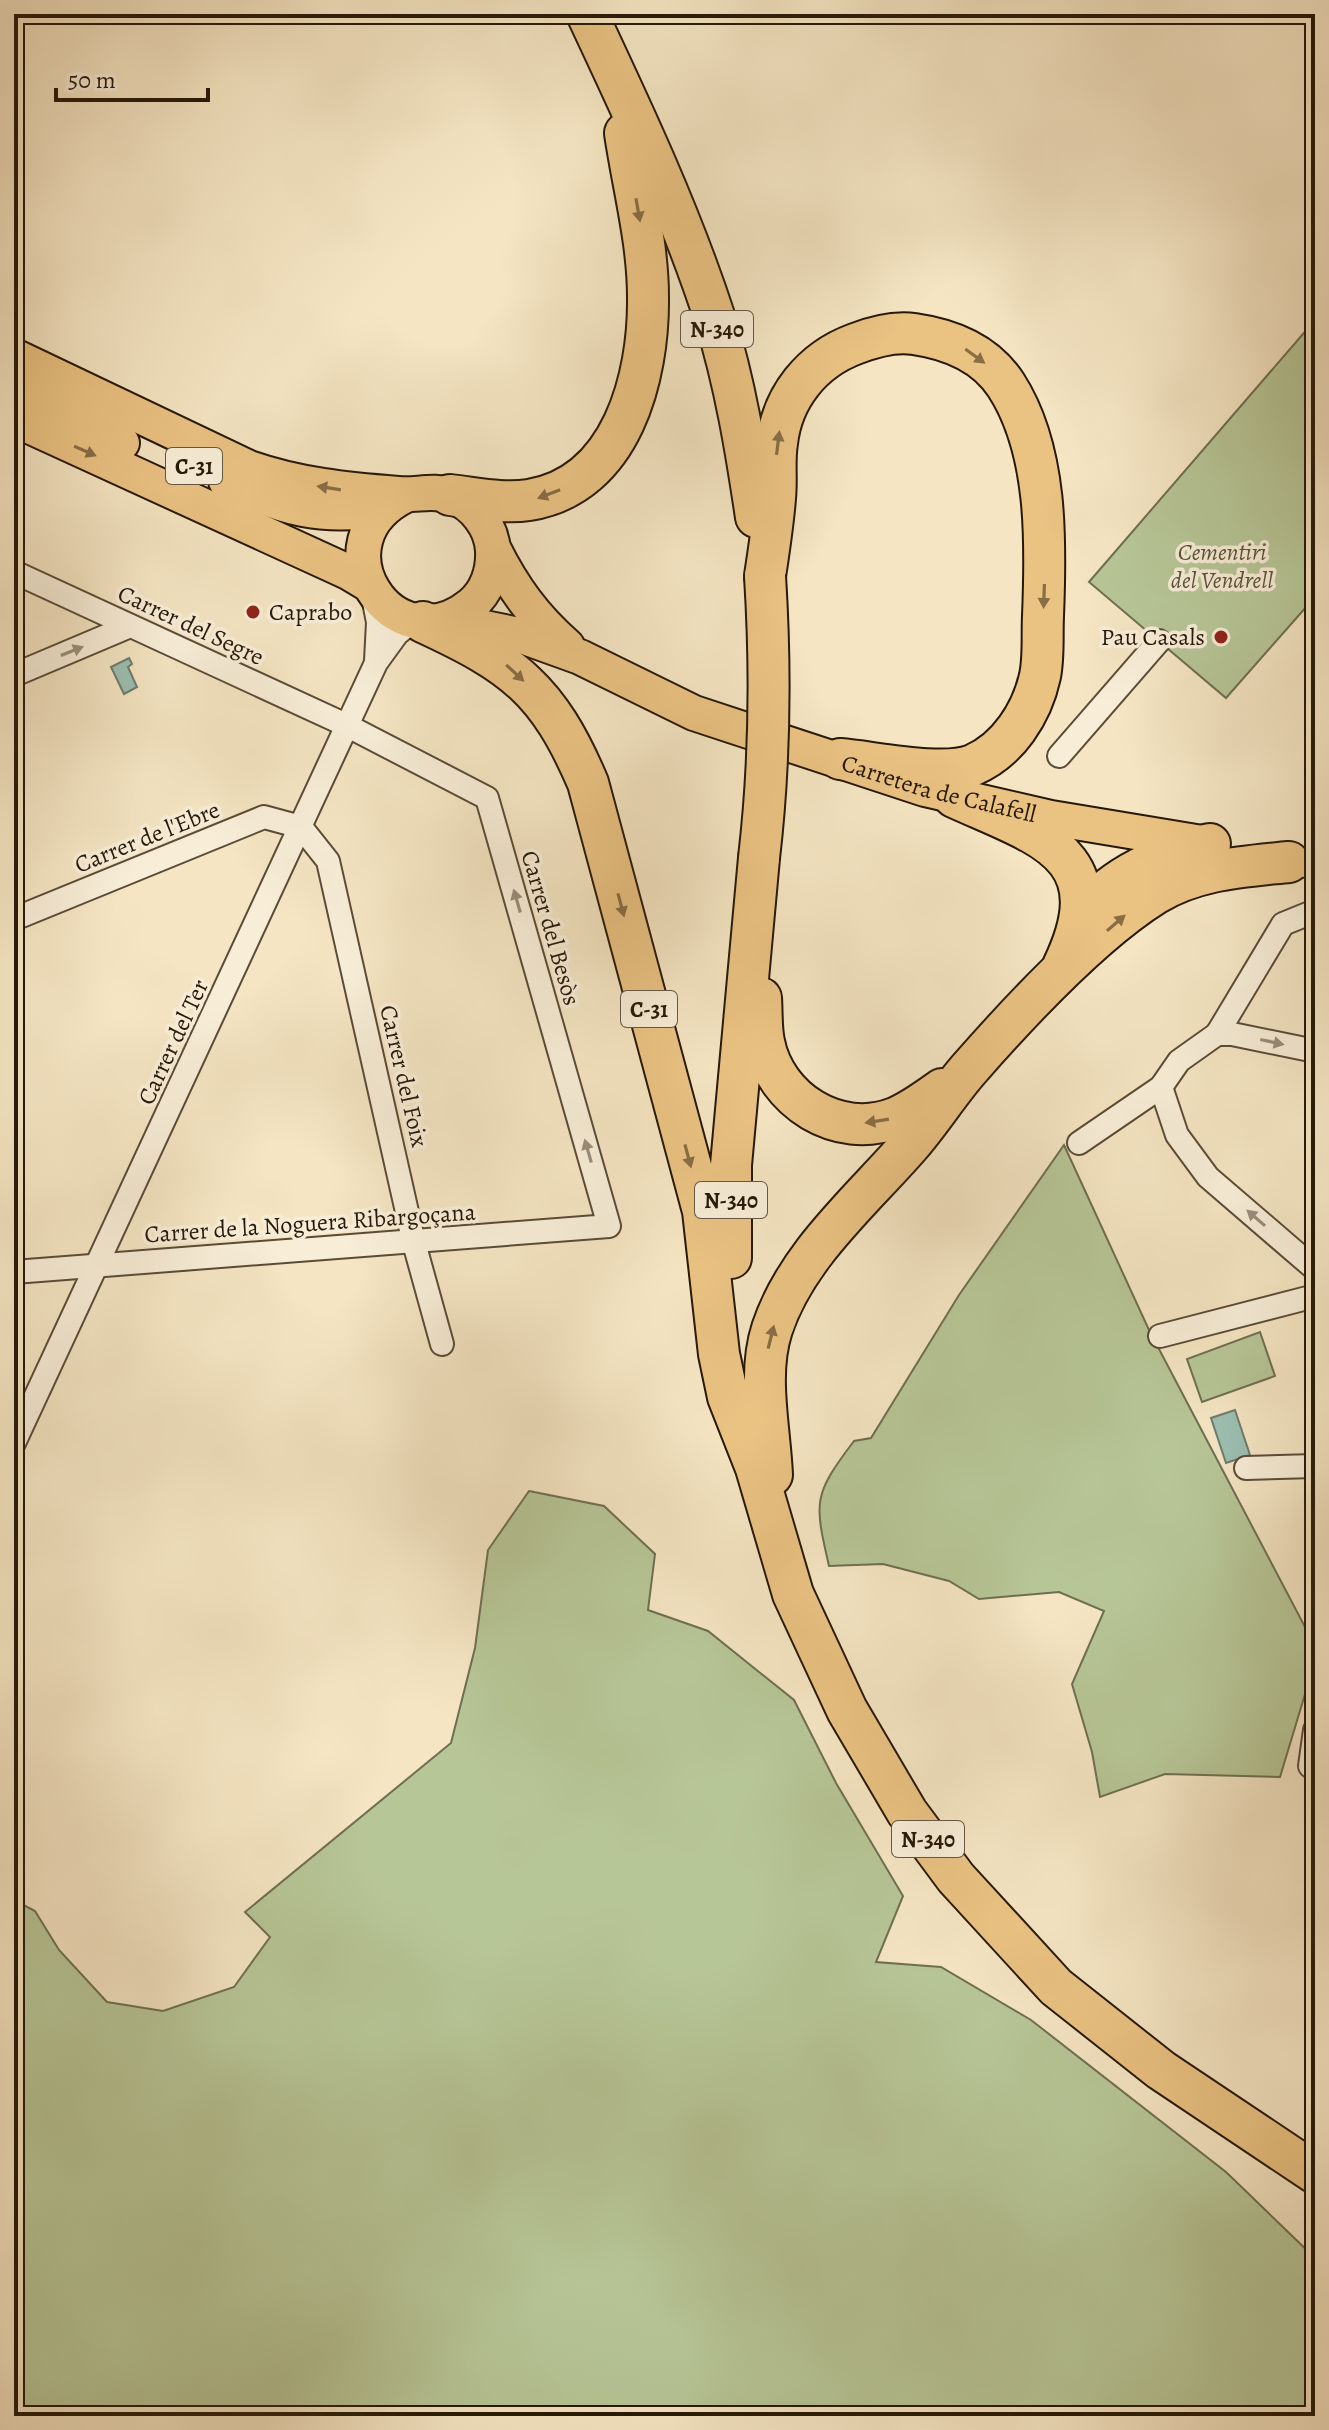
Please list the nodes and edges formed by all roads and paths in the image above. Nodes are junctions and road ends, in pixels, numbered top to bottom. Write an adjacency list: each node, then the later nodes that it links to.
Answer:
1 (587, 14): 2 (highway, N-340)
2 (617, 78): 7 (highway, one-way to 7); 11 (highway, N-340)
3 (14, 356): 8 (main road, one-way to 3)
4 (14, 381): 8 (main road, C-31)
5 (14, 391): 12 (main road, C-31)
6 (14, 419): 12 (main road, one-way to 12)
7 (450, 495): 8 (main road, C-31); 9 (main road, C-31)
8 (395, 502): 12 (main road)
9 (493, 548): 13 (main road); 16 (main road, Carretera de Calafell / C-31)
10 (14, 572): 14 (street, Carrer del Segre)
11 (765, 576): 21 (highway, one-way to 21); 29 (highway, N-340, bridge)
12 (363, 582): 13 (main road, C-31); 17 (street, Carrer del Ter)
13 (427, 621): 16 (main road, Carretera de Calafell / C-31); 17 (street, Carrer del Ter); 46 (highway, C-31, one-way to 46)
14 (130, 626): 18 (street, one-way to 14); 19 (street, Carrer del Segre)
15 (1159, 641): 20 (street)
16 (580, 657): 21 (main road, Carretera de Calafell / C-31)
17 (376, 663): 19 (street, Carrer del Ter)
18 (14, 675)
19 (346, 725): 23 (street, Carrer del Ter); 36 (street, Carrer del Besòs, one-way to 19)
20 (1059, 756)
21 (840, 759): 22 (main road, Carretera de Calafell / C-31)
22 (954, 797): 24 (main road, Carretera de Calafell / C-31); 27 (highway)
23 (301, 827): 28 (street, Carrer de l'Ebre); 37 (street, Carrer del Foix); 38 (street, Carrer del Ter)
24 (1210, 844): 25 (main road, Carretera de Calafell / C-31); 27 (highway)
25 (1302, 865): 30 (highway, one-way to 25)
26 (1315, 911): 31 (street)
27 (1082, 915): 30 (highway)
28 (14, 919)
29 (752, 930): 33 (highway, one-way to 29); 46 (highway, N-340)
30 (1059, 976): 33 (highway)
31 (1217, 1034): 32 (street, one-way to 32); 34 (street)
32 (1315, 1051)
33 (968, 1070): 48 (highway, one-way to 33)
34 (1161, 1087): 35 (street); 39 (street, one-way to 34)
35 (1079, 1143)
36 (609, 1226): 37 (street, Carrer de la Noguera Ribargoçana)
37 (414, 1243): 38 (street, Carrer de la Noguera Ribargoçana); 43 (street, Carrer del Foix)
38 (98, 1265): 40 (street, Carrer de la Noguera Ribargoçana); 44 (street, Carrer del Ter)
39 (1315, 1269)
40 (14, 1272)
41 (1315, 1296): 42 (street)
42 (1160, 1336)
43 (442, 1344)
44 (14, 1443)
45 (1315, 1466): 47 (street)
46 (756, 1468): 48 (highway, N-340)
47 (1246, 1468)
48 (773, 1527): 51 (highway, N-340)
49 (1315, 1730): 50 (street)
50 (1310, 1766)
51 (1315, 2173)

